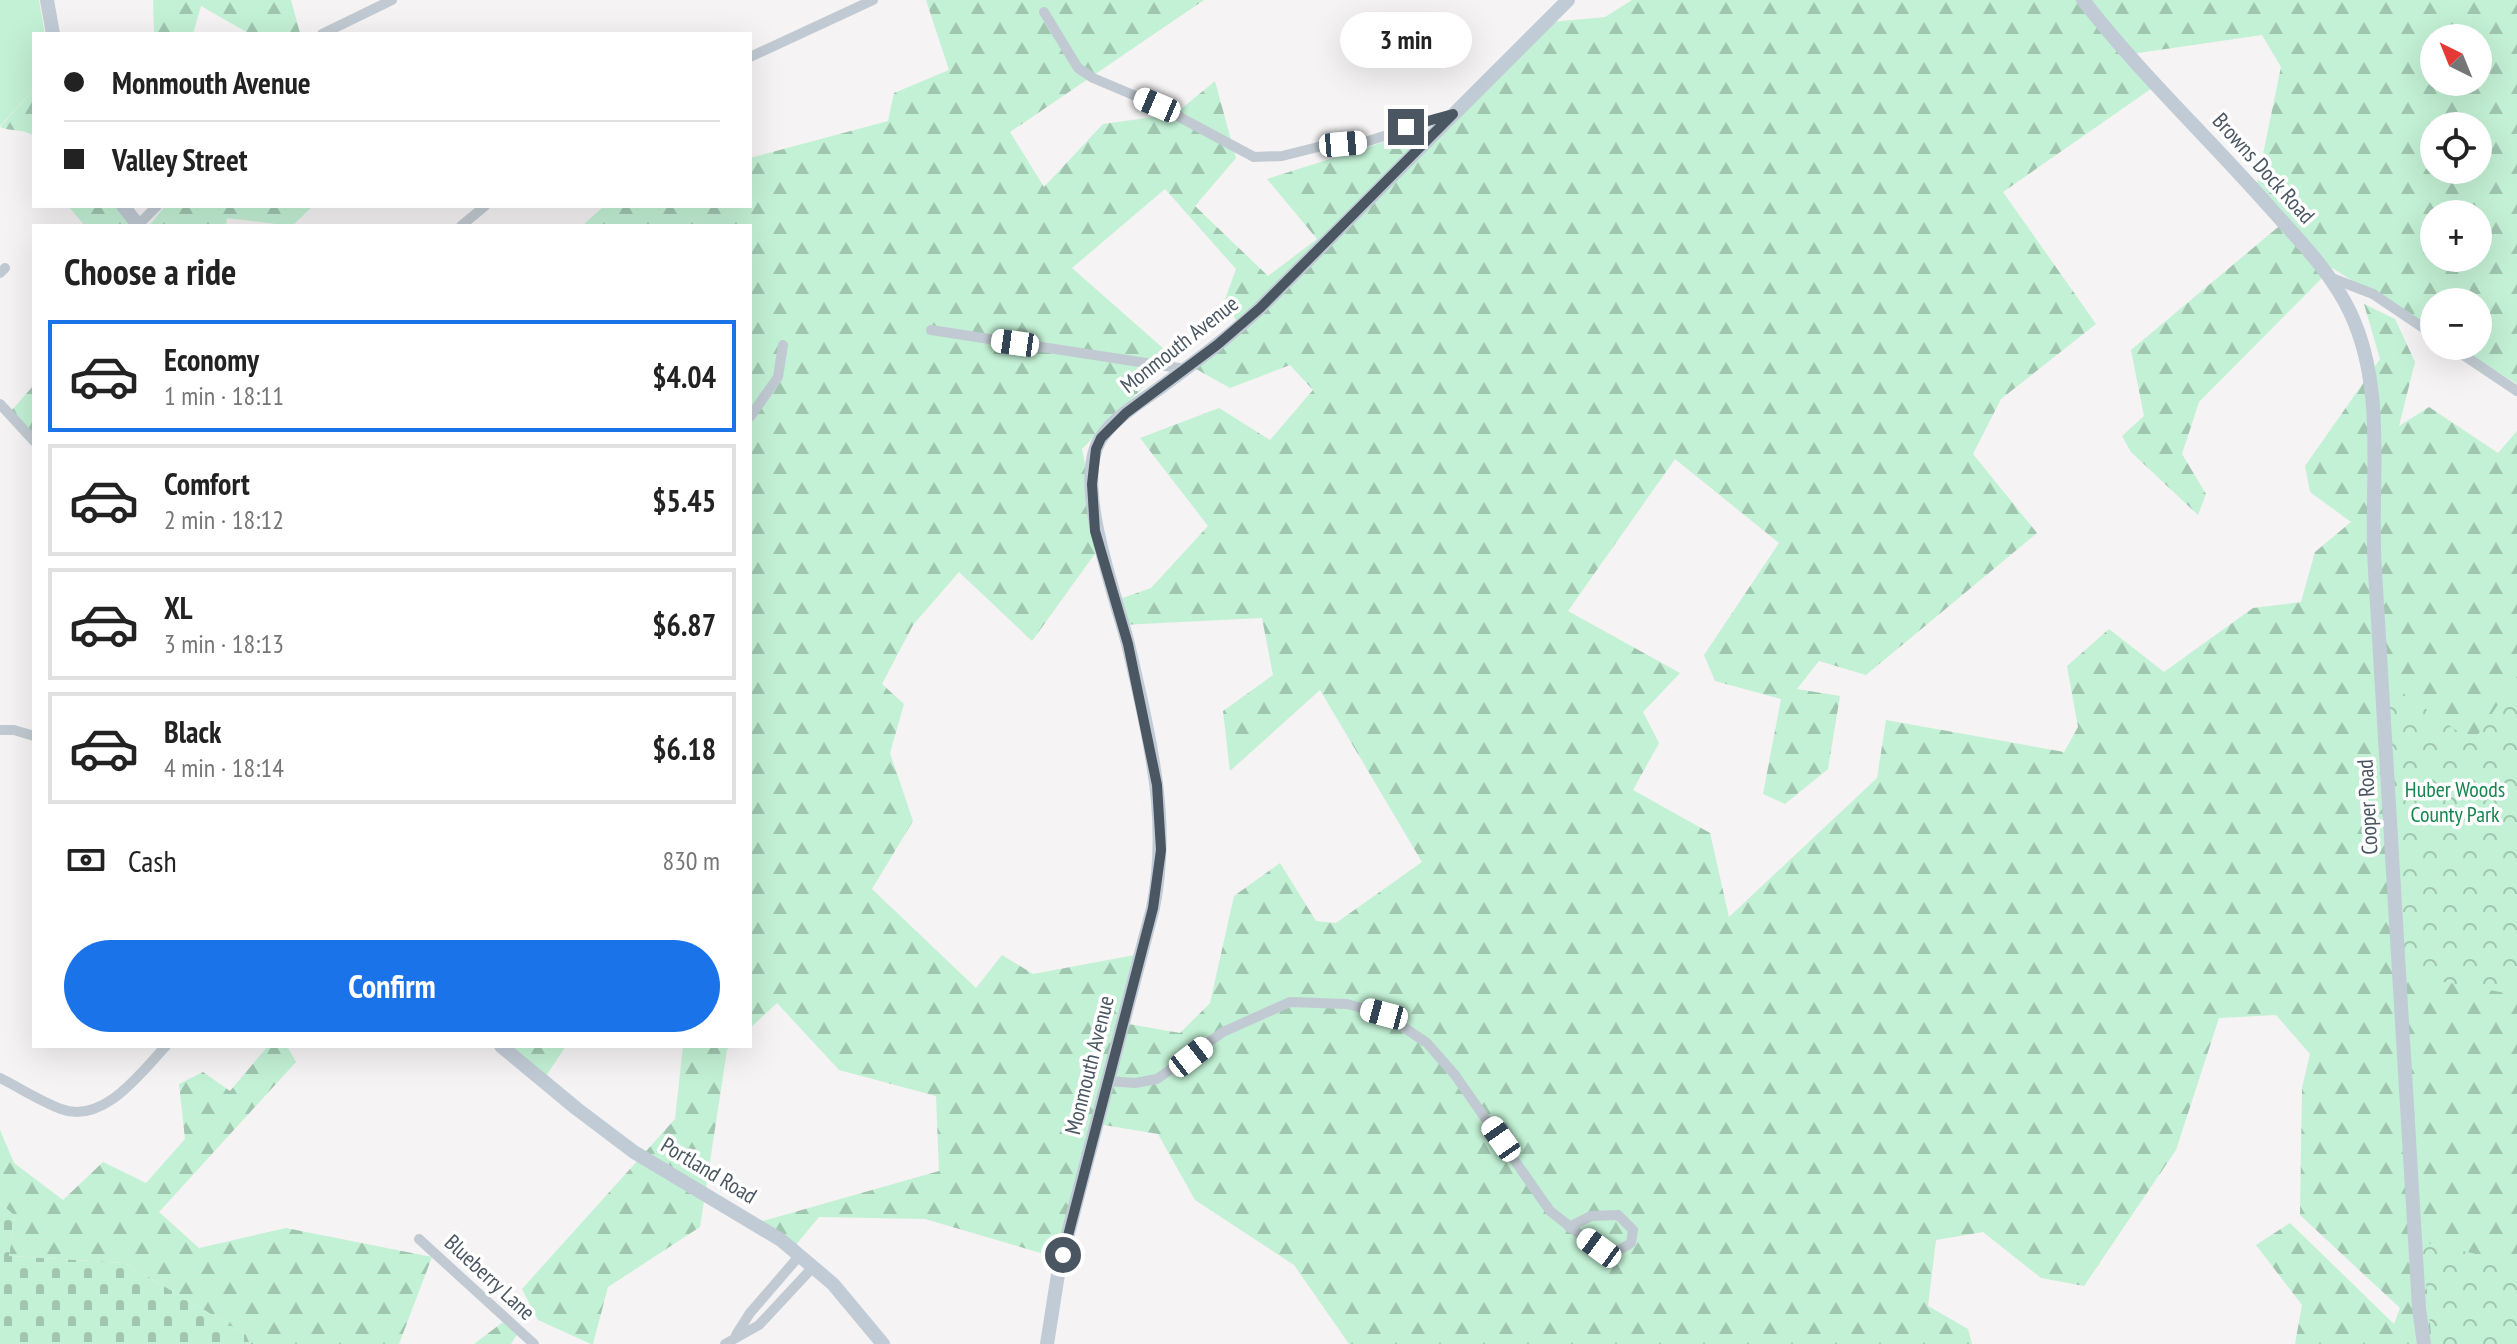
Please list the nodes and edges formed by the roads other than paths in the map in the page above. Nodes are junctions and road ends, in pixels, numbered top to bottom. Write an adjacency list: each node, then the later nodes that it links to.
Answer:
1 (47, 0): 7 (street)
2 (392, 0): 8 (street)
3 (873, 0): 9 (street)
4 (1568, 0): 10 (street, Monmouth Avenue)
5 (2083, 0): 15 (street, Browns Dock Road)
6 (1044, 12): 10 (street)
7 (53, 32)
8 (326, 32)
9 (752, 56)
10 (1453, 114): 20 (street, Monmouth Avenue)
11 (155, 208): 13 (street)
12 (483, 208): 14 (street)
13 (140, 224)
14 (463, 224)
15 (2329, 277): 16 (street, Browns Dock Road); 40 (street, Cooper Road)
16 (2420, 326)
17 (931, 330): 20 (street)
18 (783, 345): 23 (street)
19 (2471, 360): 21 (street)
20 (1185, 369): 30 (street, Monmouth Avenue)
21 (2517, 391)
22 (0, 404): 24 (street)
23 (752, 414)
24 (32, 439)
25 (0, 730): 26 (street)
26 (32, 735)
27 (164, 1048): 29 (street)
28 (503, 1048): 33 (street, Portland Road)
29 (0, 1078)
30 (1107, 1081): 31 (street); 39 (street, Monmouth Avenue)
31 (1569, 1227): 31 (street)
32 (419, 1239): 36 (street, Blueberry Lane)
33 (800, 1255): 34 (street, Portland Road); 35 (street)
34 (814, 1266): 35 (street); 38 (street, Portland Road)
35 (735, 1337): 37 (street)
36 (534, 1344)
37 (725, 1344)
38 (883, 1344)
39 (1047, 1344)
40 (2424, 1344)

